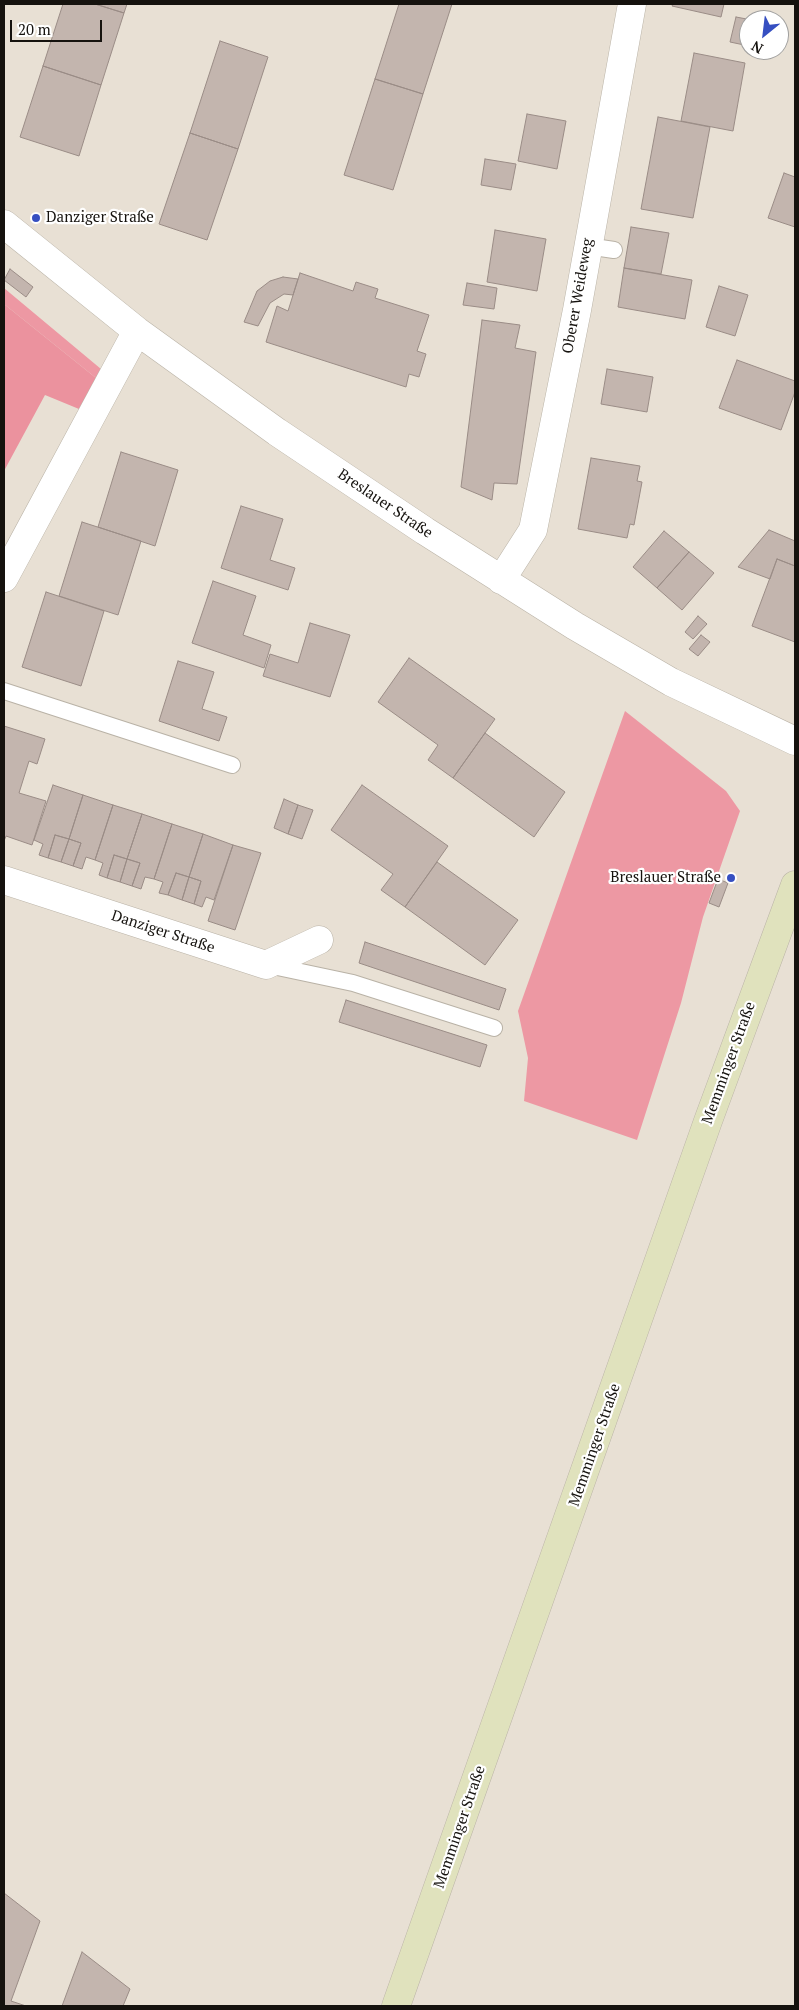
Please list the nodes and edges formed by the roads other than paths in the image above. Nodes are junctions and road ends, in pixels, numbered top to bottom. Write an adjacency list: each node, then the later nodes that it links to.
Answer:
1 (632, 4): 3 (street, Oberer Weideweg)
2 (4, 224): 5 (street, Breslauer Straße)
3 (587, 246): 4 (lane); 7 (street, Oberer Weideweg)
4 (614, 250)
5 (137, 331): 6 (street); 7 (street, Breslauer Straße)
6 (4, 578)
7 (501, 580): 9 (street, Breslauer Straße)
8 (4, 691): 10 (lane)
9 (795, 741)
10 (232, 765)
11 (4, 880): 14 (street, Danziger Straße)
12 (795, 885): 16 (main road, Memminger Straße)
13 (319, 940): 14 (street)
14 (266, 965): 15 (lane)
15 (494, 1028)
16 (396, 2006)

